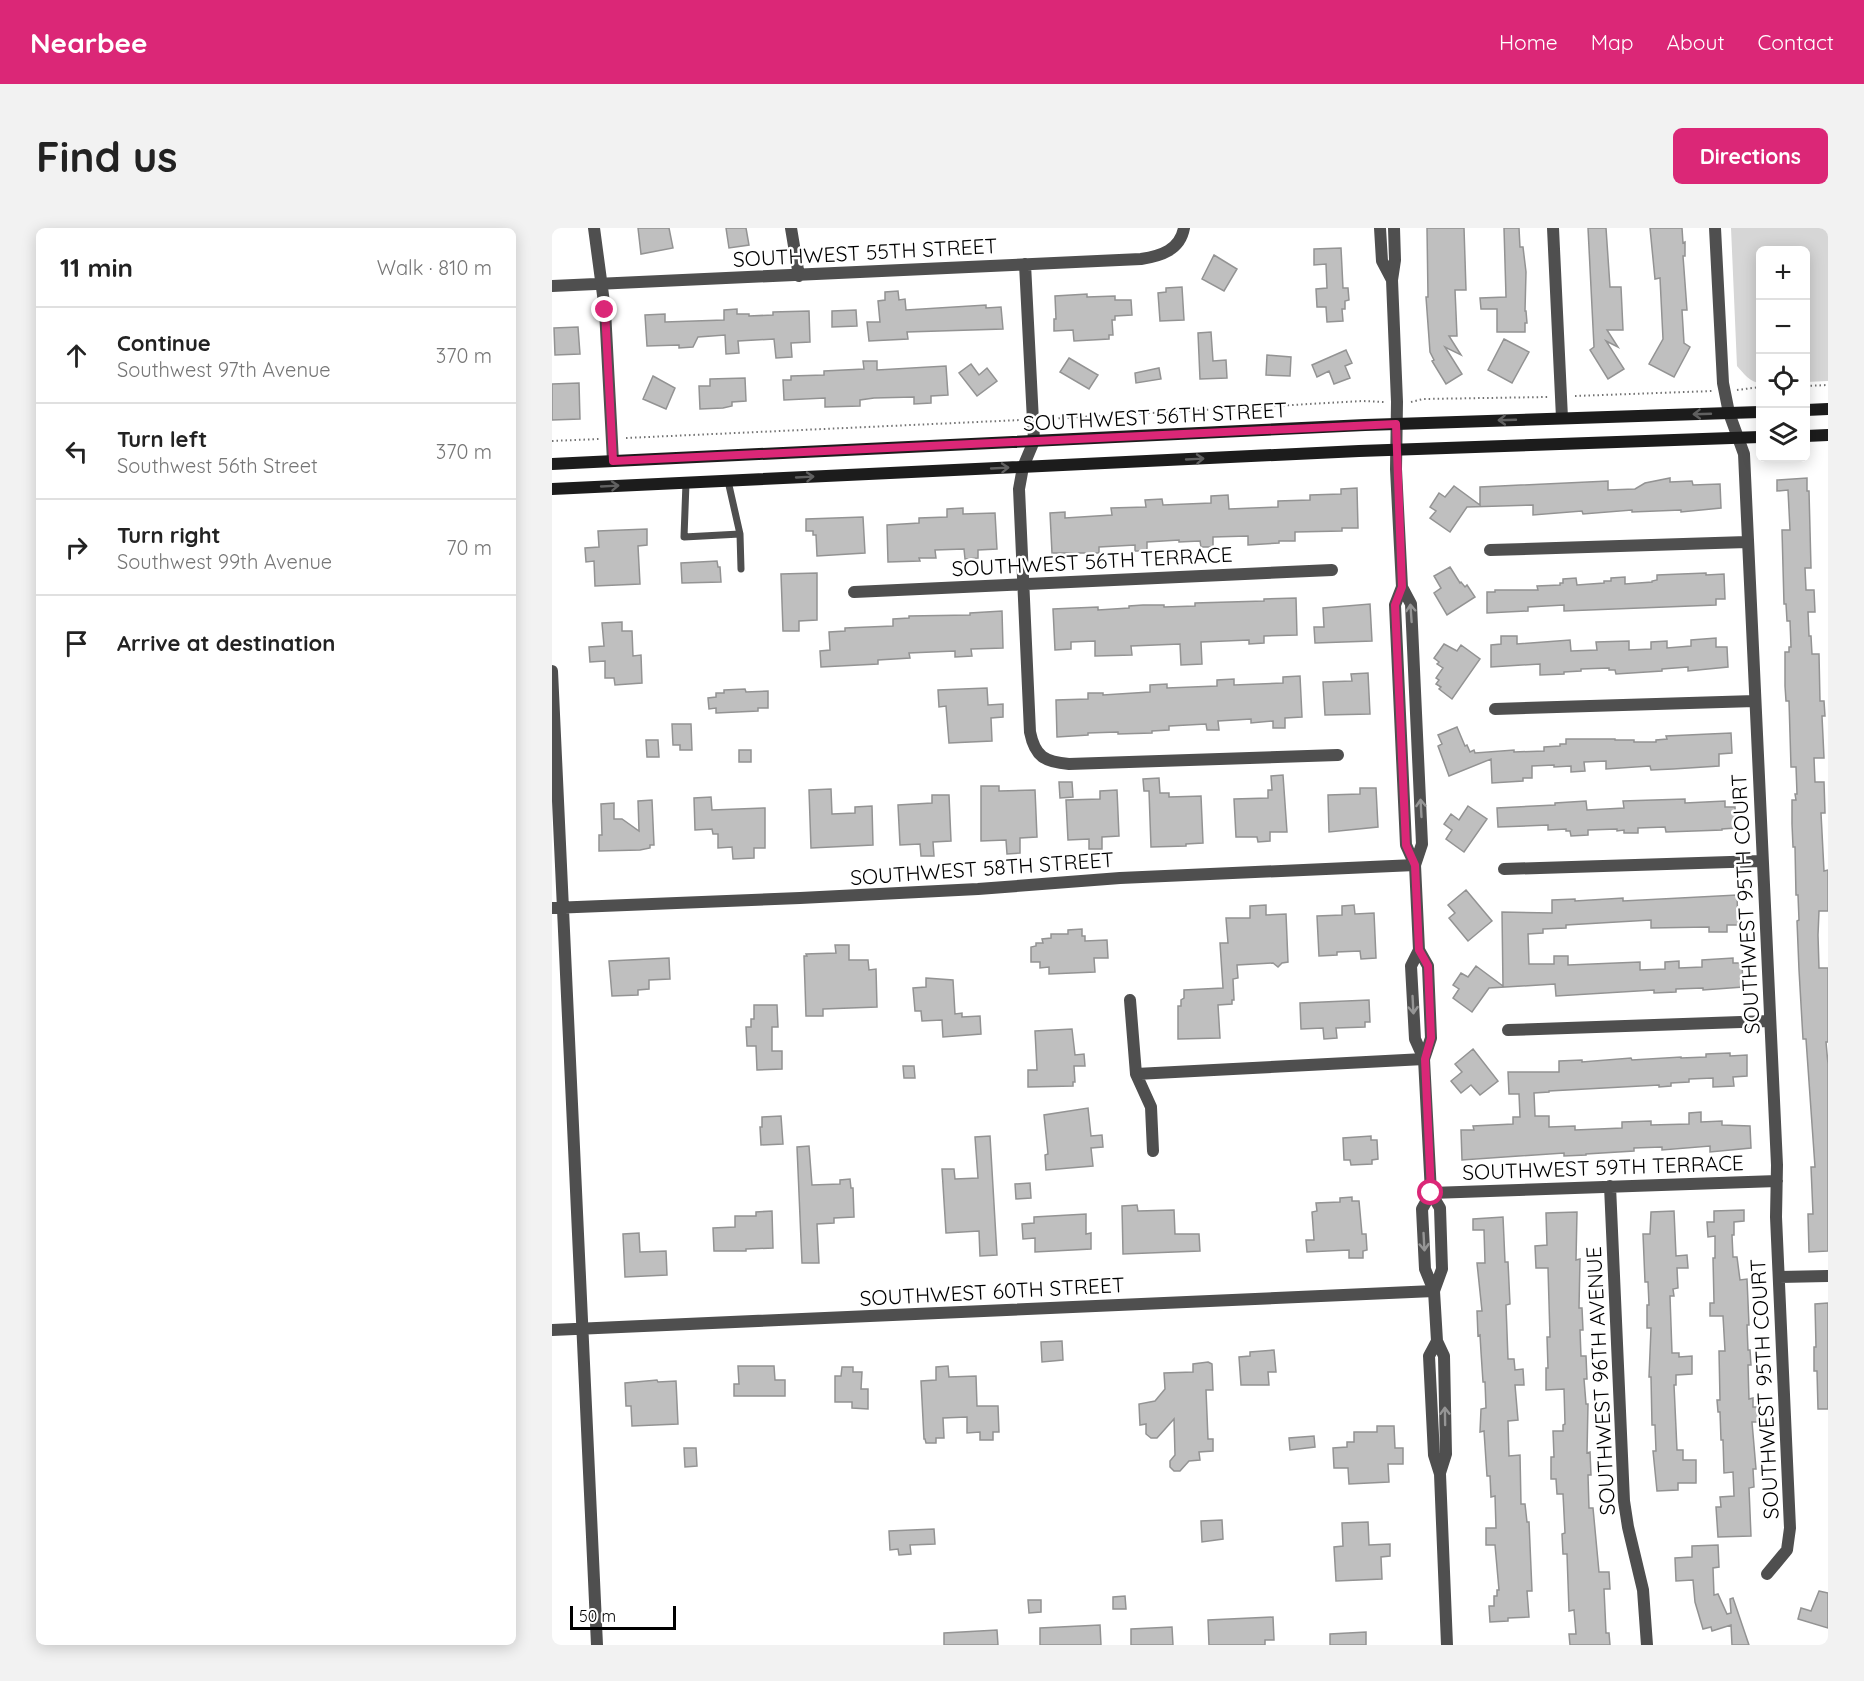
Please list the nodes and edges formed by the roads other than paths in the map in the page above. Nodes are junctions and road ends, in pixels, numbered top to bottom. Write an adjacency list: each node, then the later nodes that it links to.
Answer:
1 (594, 228): 11 (street)
2 (791, 228): 9 (street)
3 (1184, 228): 8 (street, SOUTHWEST 55TH STREET)
4 (1380, 228): 10 (street)
5 (1394, 228): 10 (street)
6 (1553, 228): 17 (street)
7 (1715, 228): 16 (street, SOUTHWEST 95TH COURT)
8 (1025, 264): 9 (street, SOUTHWEST 55TH STREET); 23 (street)
9 (799, 276): 11 (street, SOUTHWEST 55TH STREET)
10 (1392, 280): 18 (street)
11 (601, 284): 12 (street, SOUTHWEST 55TH STREET); 25 (street)
12 (552, 286)
13 (1828, 409): 14 (main road)
14 (1810, 410)
15 (1756, 412): 16 (main road, SOUTHWEST 56TH STREET)
16 (1729, 413): 17 (main road, SOUTHWEST 56TH STREET, one-way to 17); 22 (street, SOUTHWEST 95TH COURT)
17 (1562, 418): 18 (main road, SOUTHWEST 56TH STREET, one-way to 18)
18 (1396, 424): 23 (main road, SOUTHWEST 56TH STREET); 24 (street)
19 (1828, 435): 20 (main road)
20 (1810, 436)
21 (1756, 437): 22 (main road, SOUTHWEST 56TH STREET)
22 (1739, 438): 24 (main road, SOUTHWEST 56TH STREET); 32 (street, SOUTHWEST 95TH COURT)
23 (1034, 441): 25 (main road, SOUTHWEST 56TH STREET); 27 (street)
24 (1396, 450): 27 (main road, SOUTHWEST 56TH STREET, one-way to 24); 43 (street)
25 (613, 461): 26 (main road, SOUTHWEST 56TH STREET)
26 (552, 464)
27 (1023, 467): 28 (main road, SOUTHWEST 56TH STREET, one-way to 27); 36 (street)
28 (728, 481): 29 (main road, SOUTHWEST 56TH STREET); 31 (lane)
29 (686, 483): 30 (main road, SOUTHWEST 56TH STREET, one-way to 29); 31 (lane)
30 (552, 489)
31 (740, 534): 34 (lane)
32 (1747, 542): 33 (street); 39 (street, SOUTHWEST 95TH COURT)
33 (1490, 550)
34 (741, 569)
35 (1332, 570): 36 (street, SOUTHWEST 56TH TERRACE)
36 (1024, 584): 37 (street, SOUTHWEST 56TH TERRACE); 41 (street)
37 (854, 592)
38 (552, 671): 45 (street)
39 (1755, 701): 40 (street); 42 (street, SOUTHWEST 95TH COURT)
40 (1495, 710)
41 (1338, 755)
42 (1762, 861): 44 (street); 47 (street, SOUTHWEST 95TH COURT)
43 (1415, 865): 45 (street, SOUTHWEST 58TH STREET); 49 (street)
44 (1504, 869)
45 (557, 908): 58 (street)
46 (1130, 1000): 50 (street)
47 (1770, 1021): 48 (street); 52 (street, SOUTHWEST 95TH COURT)
48 (1508, 1030)
49 (1425, 1059): 50 (street); 54 (street)
50 (1136, 1074): 51 (street)
51 (1153, 1151)
52 (1777, 1181): 53 (street, SOUTHWEST 59TH TERRACE); 56 (street, SOUTHWEST 95TH COURT)
53 (1610, 1186): 54 (street, SOUTHWEST 59TH TERRACE); 63 (street, SOUTHWEST 96TH AVENUE)
54 (1431, 1193): 57 (street)
55 (1828, 1276): 56 (street)
56 (1779, 1277): 60 (street, SOUTHWEST 95TH COURT)
57 (1434, 1291): 58 (street, SOUTHWEST 60TH STREET); 62 (street)
58 (584, 1328): 59 (street, SOUTHWEST 60TH STREET); 61 (street)
59 (552, 1330)
60 (1767, 1574)
61 (597, 1645)
62 (1447, 1645)
63 (1647, 1645)

